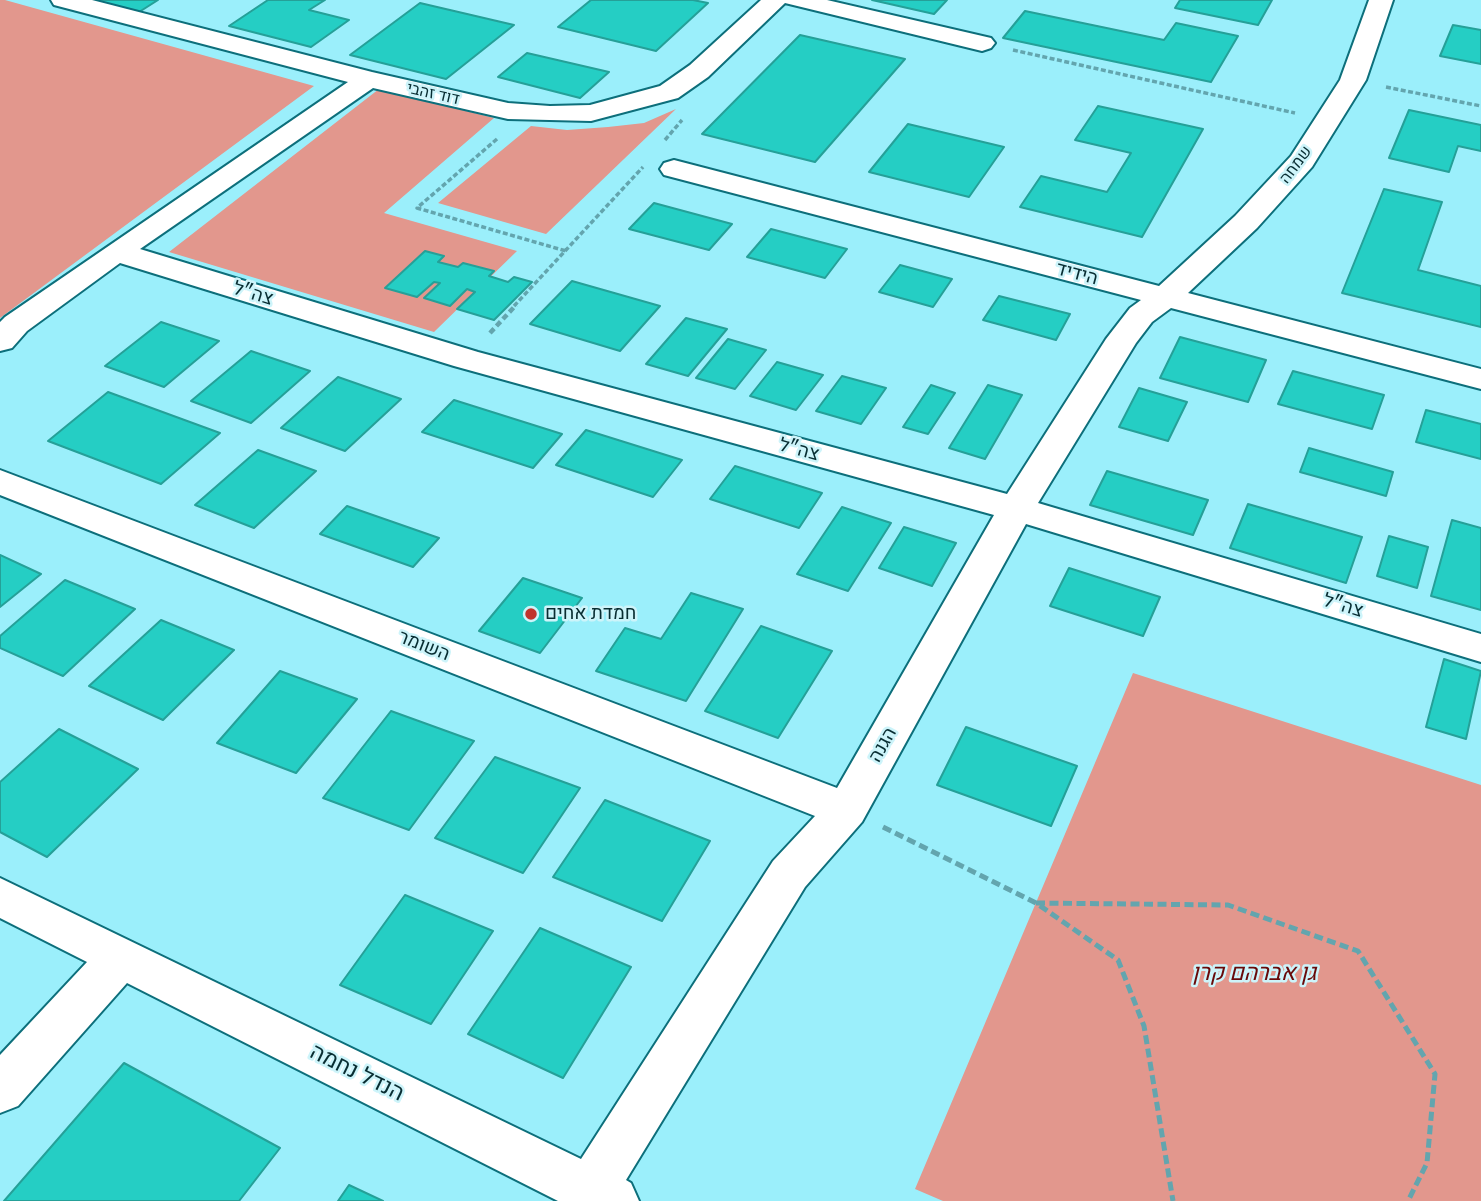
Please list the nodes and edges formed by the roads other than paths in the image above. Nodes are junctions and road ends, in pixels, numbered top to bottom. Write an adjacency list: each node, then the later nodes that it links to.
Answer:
1 (63, 0): 6 (street, דוד זהבי)
2 (775, 0): 6 (street, דוד זהבי)
3 (795, 0): 5 (street)
4 (1381, 0): 9 (street, שמחה)
5 (982, 43)
6 (369, 79): 8 (street)
7 (661, 165): 9 (street, הידיד)
8 (116, 252): 10 (street); 13 (street, צה"ל)
9 (1165, 297): 11 (street, הידיד); 13 (street, הגנה)
10 (0, 341)
11 (1481, 379)
12 (0, 481): 15 (street, השומר)
13 (1016, 509): 14 (street, צה"ל); 15 (street, הגנה)
14 (1481, 648)
15 (848, 810): 19 (street, הגנה)
16 (0, 897): 17 (street, הנדל נחמה)
17 (121, 957): 18 (street); 19 (street, הנדל נחמה)
18 (0, 1090)
19 (597, 1197)

